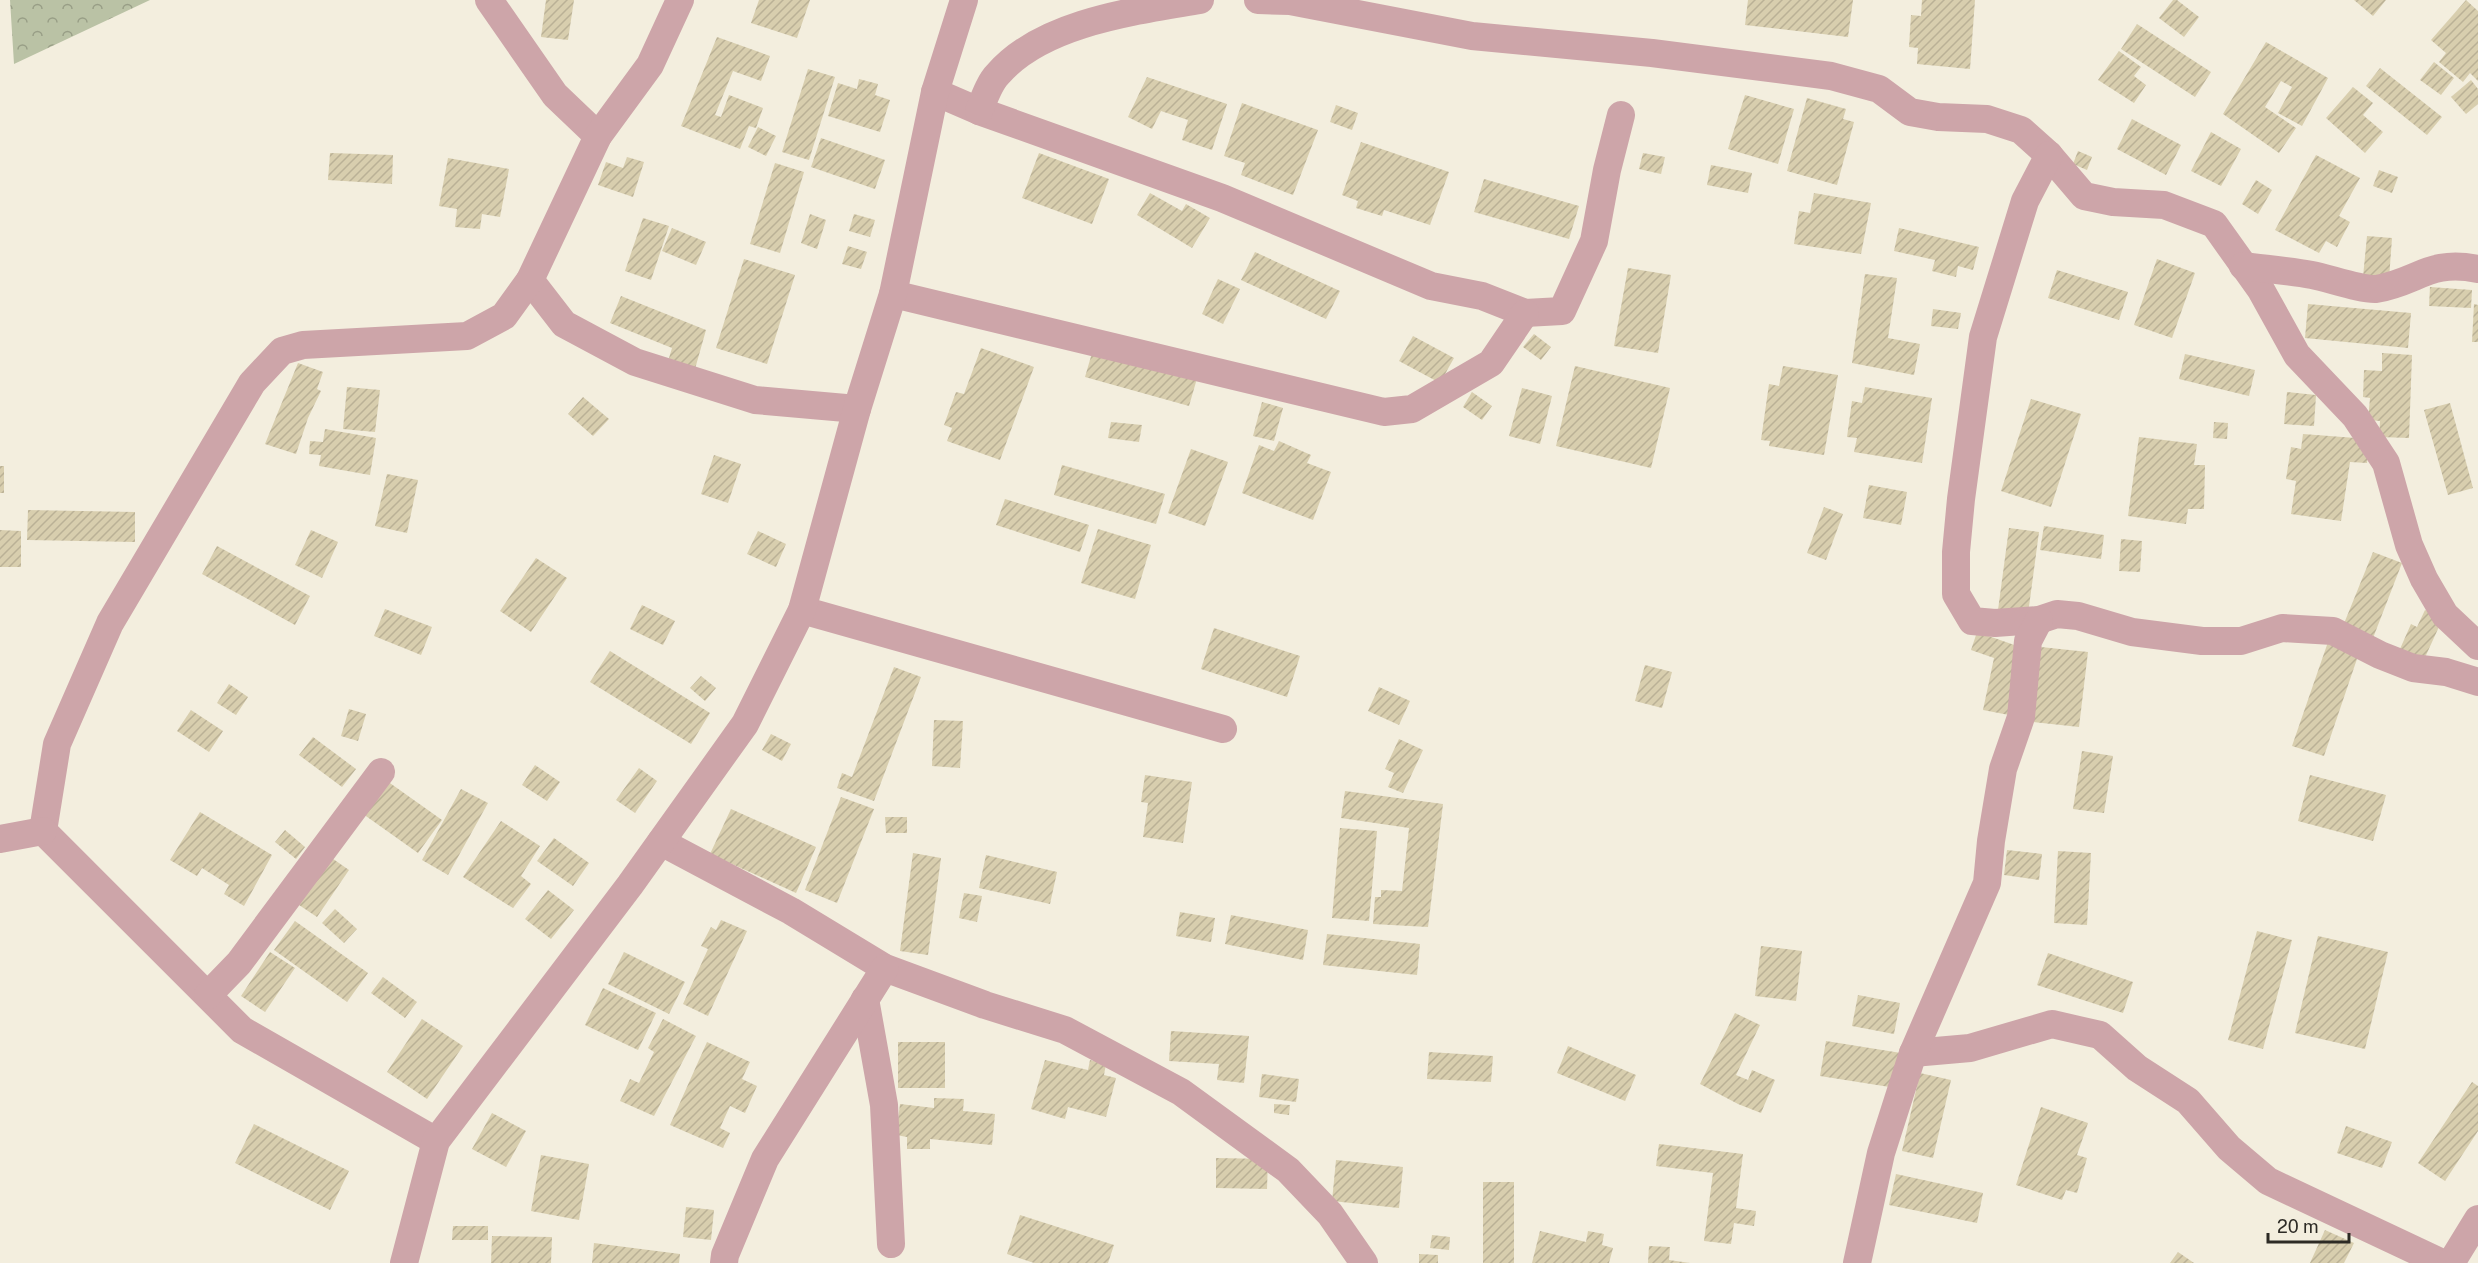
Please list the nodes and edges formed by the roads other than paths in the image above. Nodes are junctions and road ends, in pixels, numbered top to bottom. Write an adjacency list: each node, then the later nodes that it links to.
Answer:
1 (489, 0): 9 (street)
2 (680, 0): 9 (street)
3 (964, 0): 6 (street)
4 (1200, 0): 7 (street)
5 (1258, 0): 10 (street)
6 (935, 92): 7 (street); 14 (street)
7 (979, 111): 15 (street)
8 (1621, 115): 15 (street)
9 (598, 136): 13 (street)
10 (2049, 155): 11 (street); 18 (street)
11 (2243, 266): 12 (street); 19 (street)
12 (2478, 269)
13 (530, 280): 16 (street); 23 (street)
14 (893, 294): 15 (street); 16 (street)
15 (1525, 313)
16 (857, 409): 17 (street)
17 (802, 610): 21 (street); 25 (street)
18 (2039, 620): 20 (street); 29 (street)
19 (2478, 646)
20 (2478, 682)
21 (1223, 729)
22 (381, 772): 27 (street)
23 (43, 831): 24 (street); 27 (street)
24 (0, 839)
25 (661, 842): 26 (street); 30 (street)
26 (885, 968): 28 (street); 35 (street)
27 (208, 995): 30 (street)
28 (865, 999): 32 (street); 34 (street)
29 (1914, 1053): 36 (street); 37 (street)
30 (436, 1141): 33 (street)
31 (2478, 1219): 38 (street)
32 (891, 1244)
33 (404, 1263)
34 (724, 1263)
35 (1364, 1263)
36 (1857, 1263)
37 (2442, 1263)
38 (2451, 1263)

